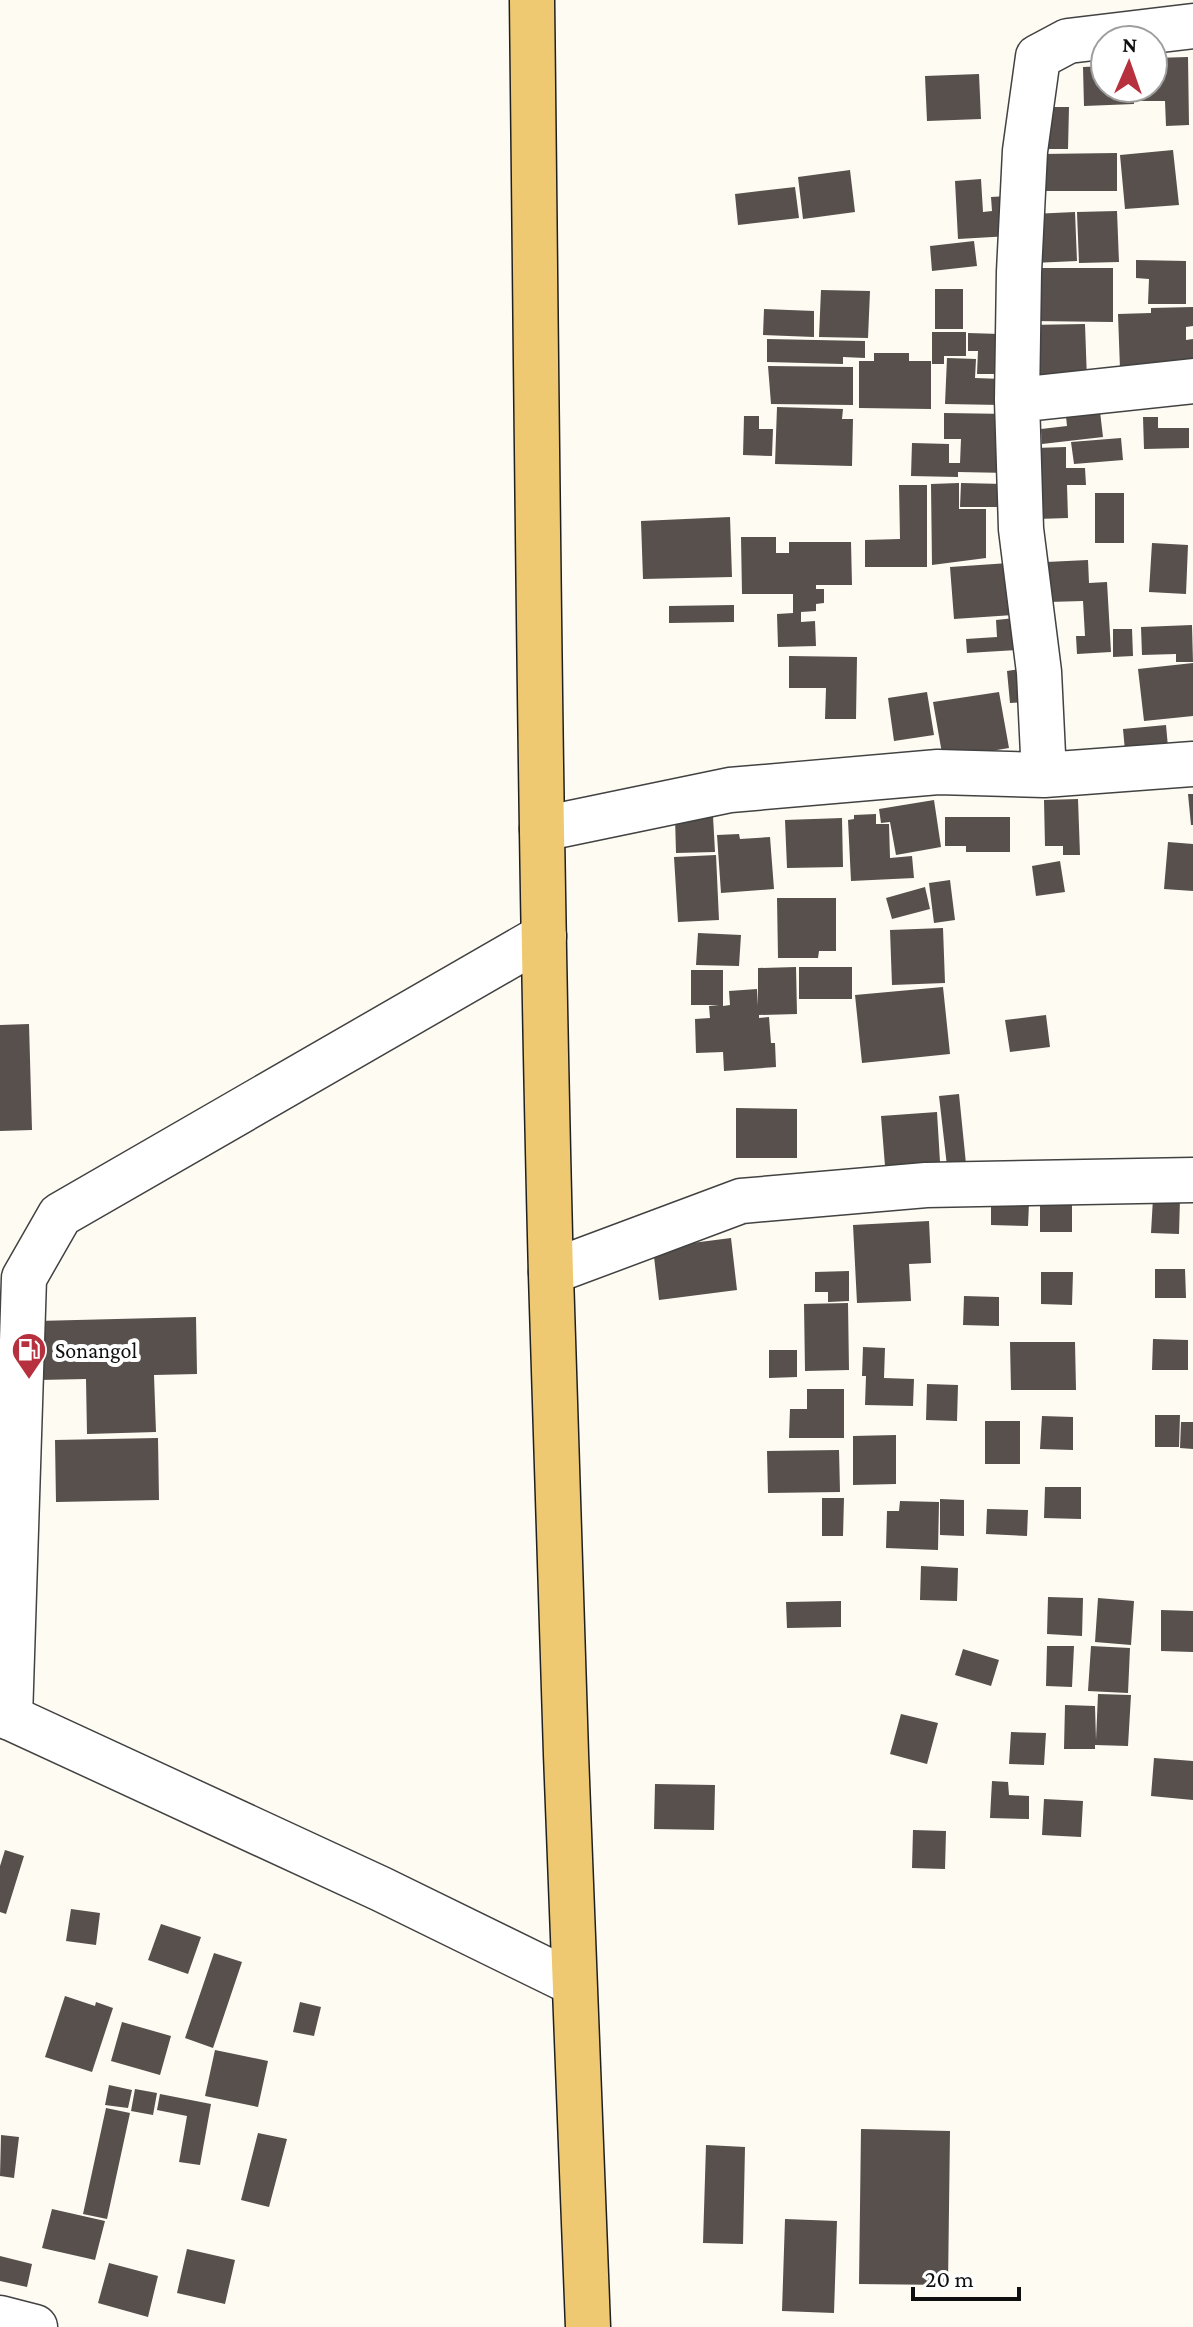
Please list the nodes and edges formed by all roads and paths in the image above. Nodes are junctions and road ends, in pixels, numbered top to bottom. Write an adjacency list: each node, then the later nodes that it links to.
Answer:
1 (532, 0): 7 (main road)
2 (1193, 26): 4 (street)
3 (1193, 381): 4 (street)
4 (1017, 400): 6 (street)
5 (1193, 764): 6 (street)
6 (1044, 775): 7 (street)
7 (542, 829): 8 (main road)
8 (544, 936): 10 (main road); 11 (street)
9 (1193, 1180): 10 (street)
10 (551, 1272): 12 (main road)
11 (5, 1716): 12 (street)
12 (573, 1983): 15 (main road)
13 (0, 2318): 14 (street)
14 (35, 2327)
15 (588, 2327)

